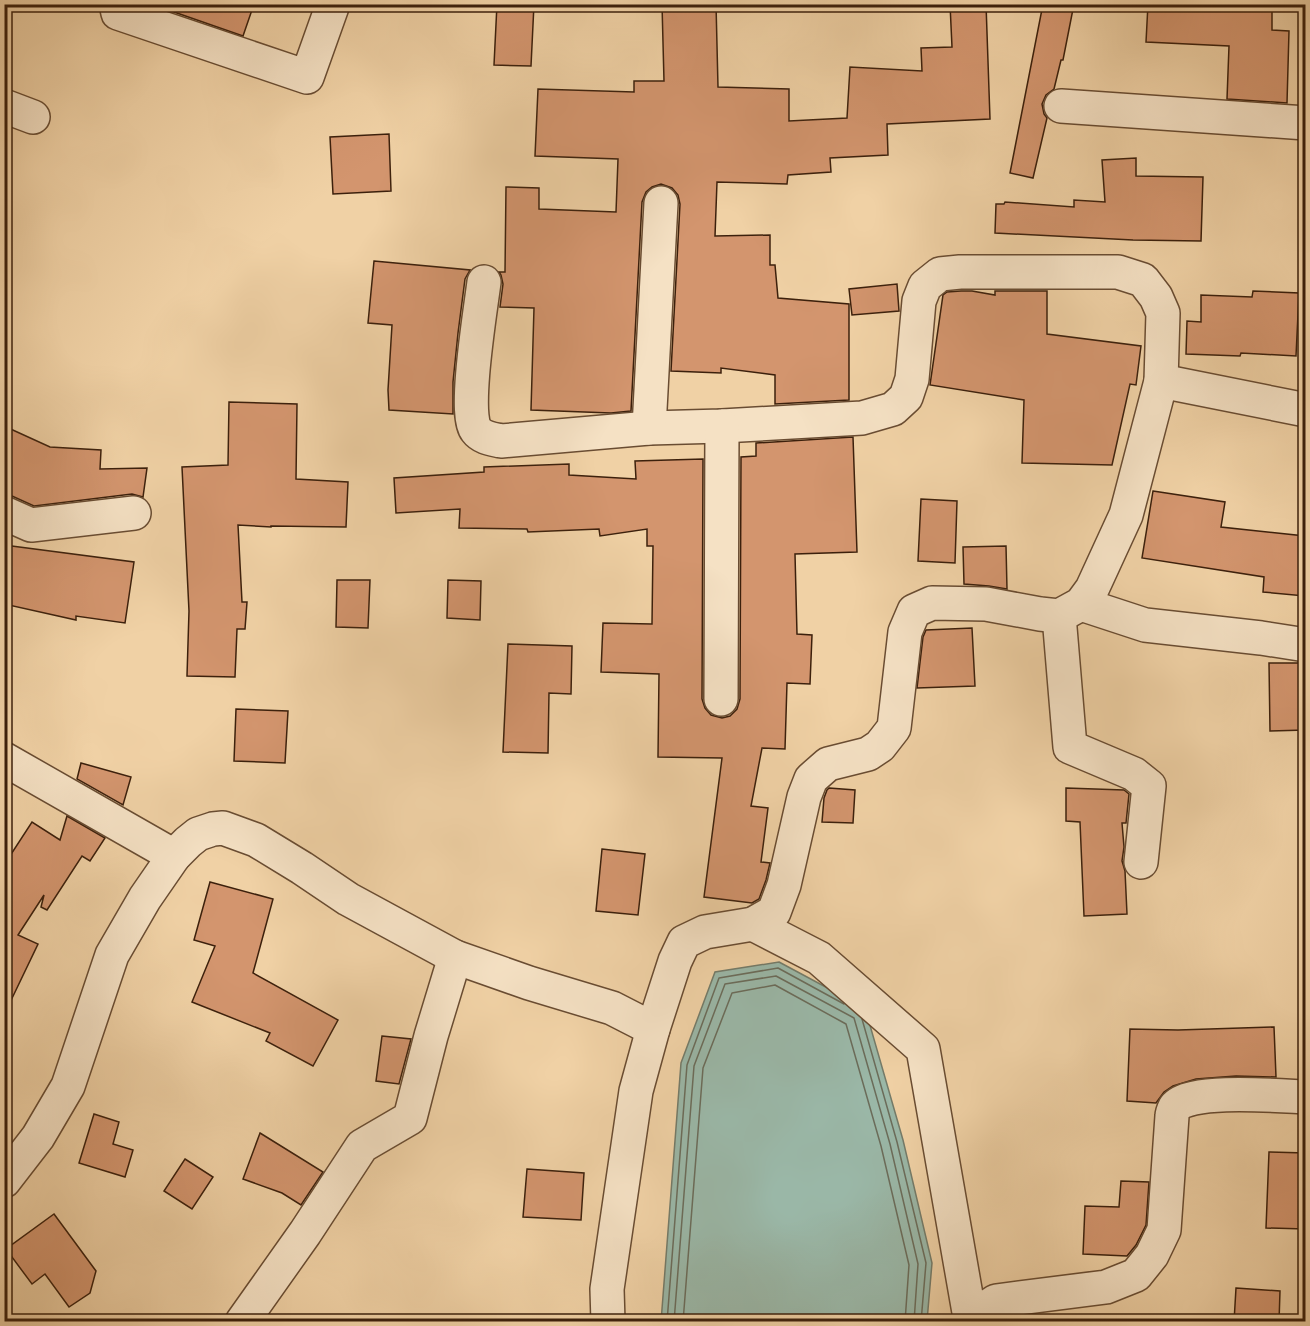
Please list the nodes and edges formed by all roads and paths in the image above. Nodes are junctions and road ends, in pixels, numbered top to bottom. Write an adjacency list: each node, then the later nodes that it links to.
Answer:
1 (116, 4): 2 (street)
2 (333, 4)
3 (1061, 105): 4 (street)
4 (1305, 123)
5 (661, 203): 10 (street)
6 (484, 282): 10 (street)
7 (1161, 381): 8 (street); 9 (street); 13 (street)
8 (1305, 410)
9 (722, 426): 10 (street); 15 (street)
10 (649, 428)
11 (4, 513): 12 (street)
12 (134, 513)
13 (1070, 610): 14 (street); 18 (street); 19 (street)
14 (1305, 645)
15 (721, 699)
16 (4, 759): 17 (street)
17 (174, 856): 20 (street); 23 (street)
18 (1141, 862)
19 (753, 924): 21 (street); 24 (street)
20 (455, 957): 21 (street); 25 (street)
21 (653, 1029): 26 (street)
22 (1305, 1097): 24 (street)
23 (4, 1181)
24 (969, 1320)
25 (242, 1322)
26 (608, 1322)

